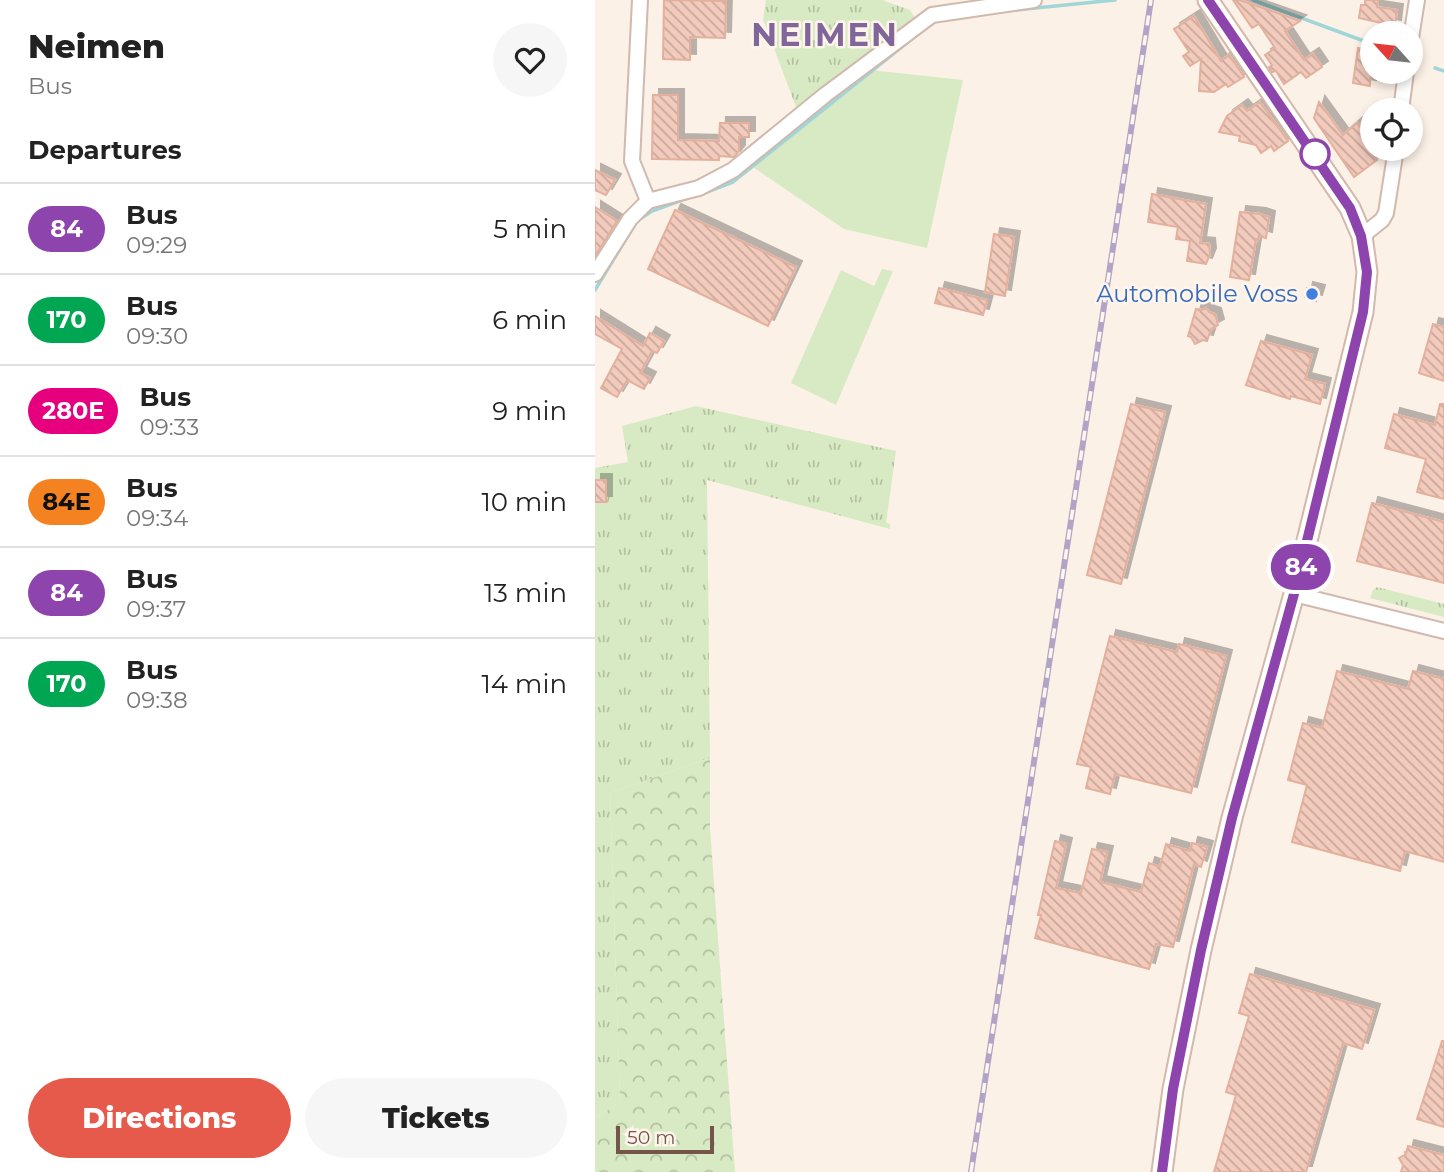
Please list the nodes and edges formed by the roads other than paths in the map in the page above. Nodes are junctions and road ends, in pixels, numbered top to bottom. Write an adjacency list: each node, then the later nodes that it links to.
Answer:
1 (640, 0): 7 (street)
2 (1034, 0): 7 (street)
3 (1208, 0): 8 (main road)
4 (1417, 0): 5 (street)
5 (1414, 21)
6 (1394, 161): 8 (street)
7 (648, 201): 9 (street)
8 (1361, 236): 10 (main road)
9 (595, 274)
10 (1294, 594): 11 (street); 12 (main road)
11 (1444, 631)
12 (1162, 1172)

